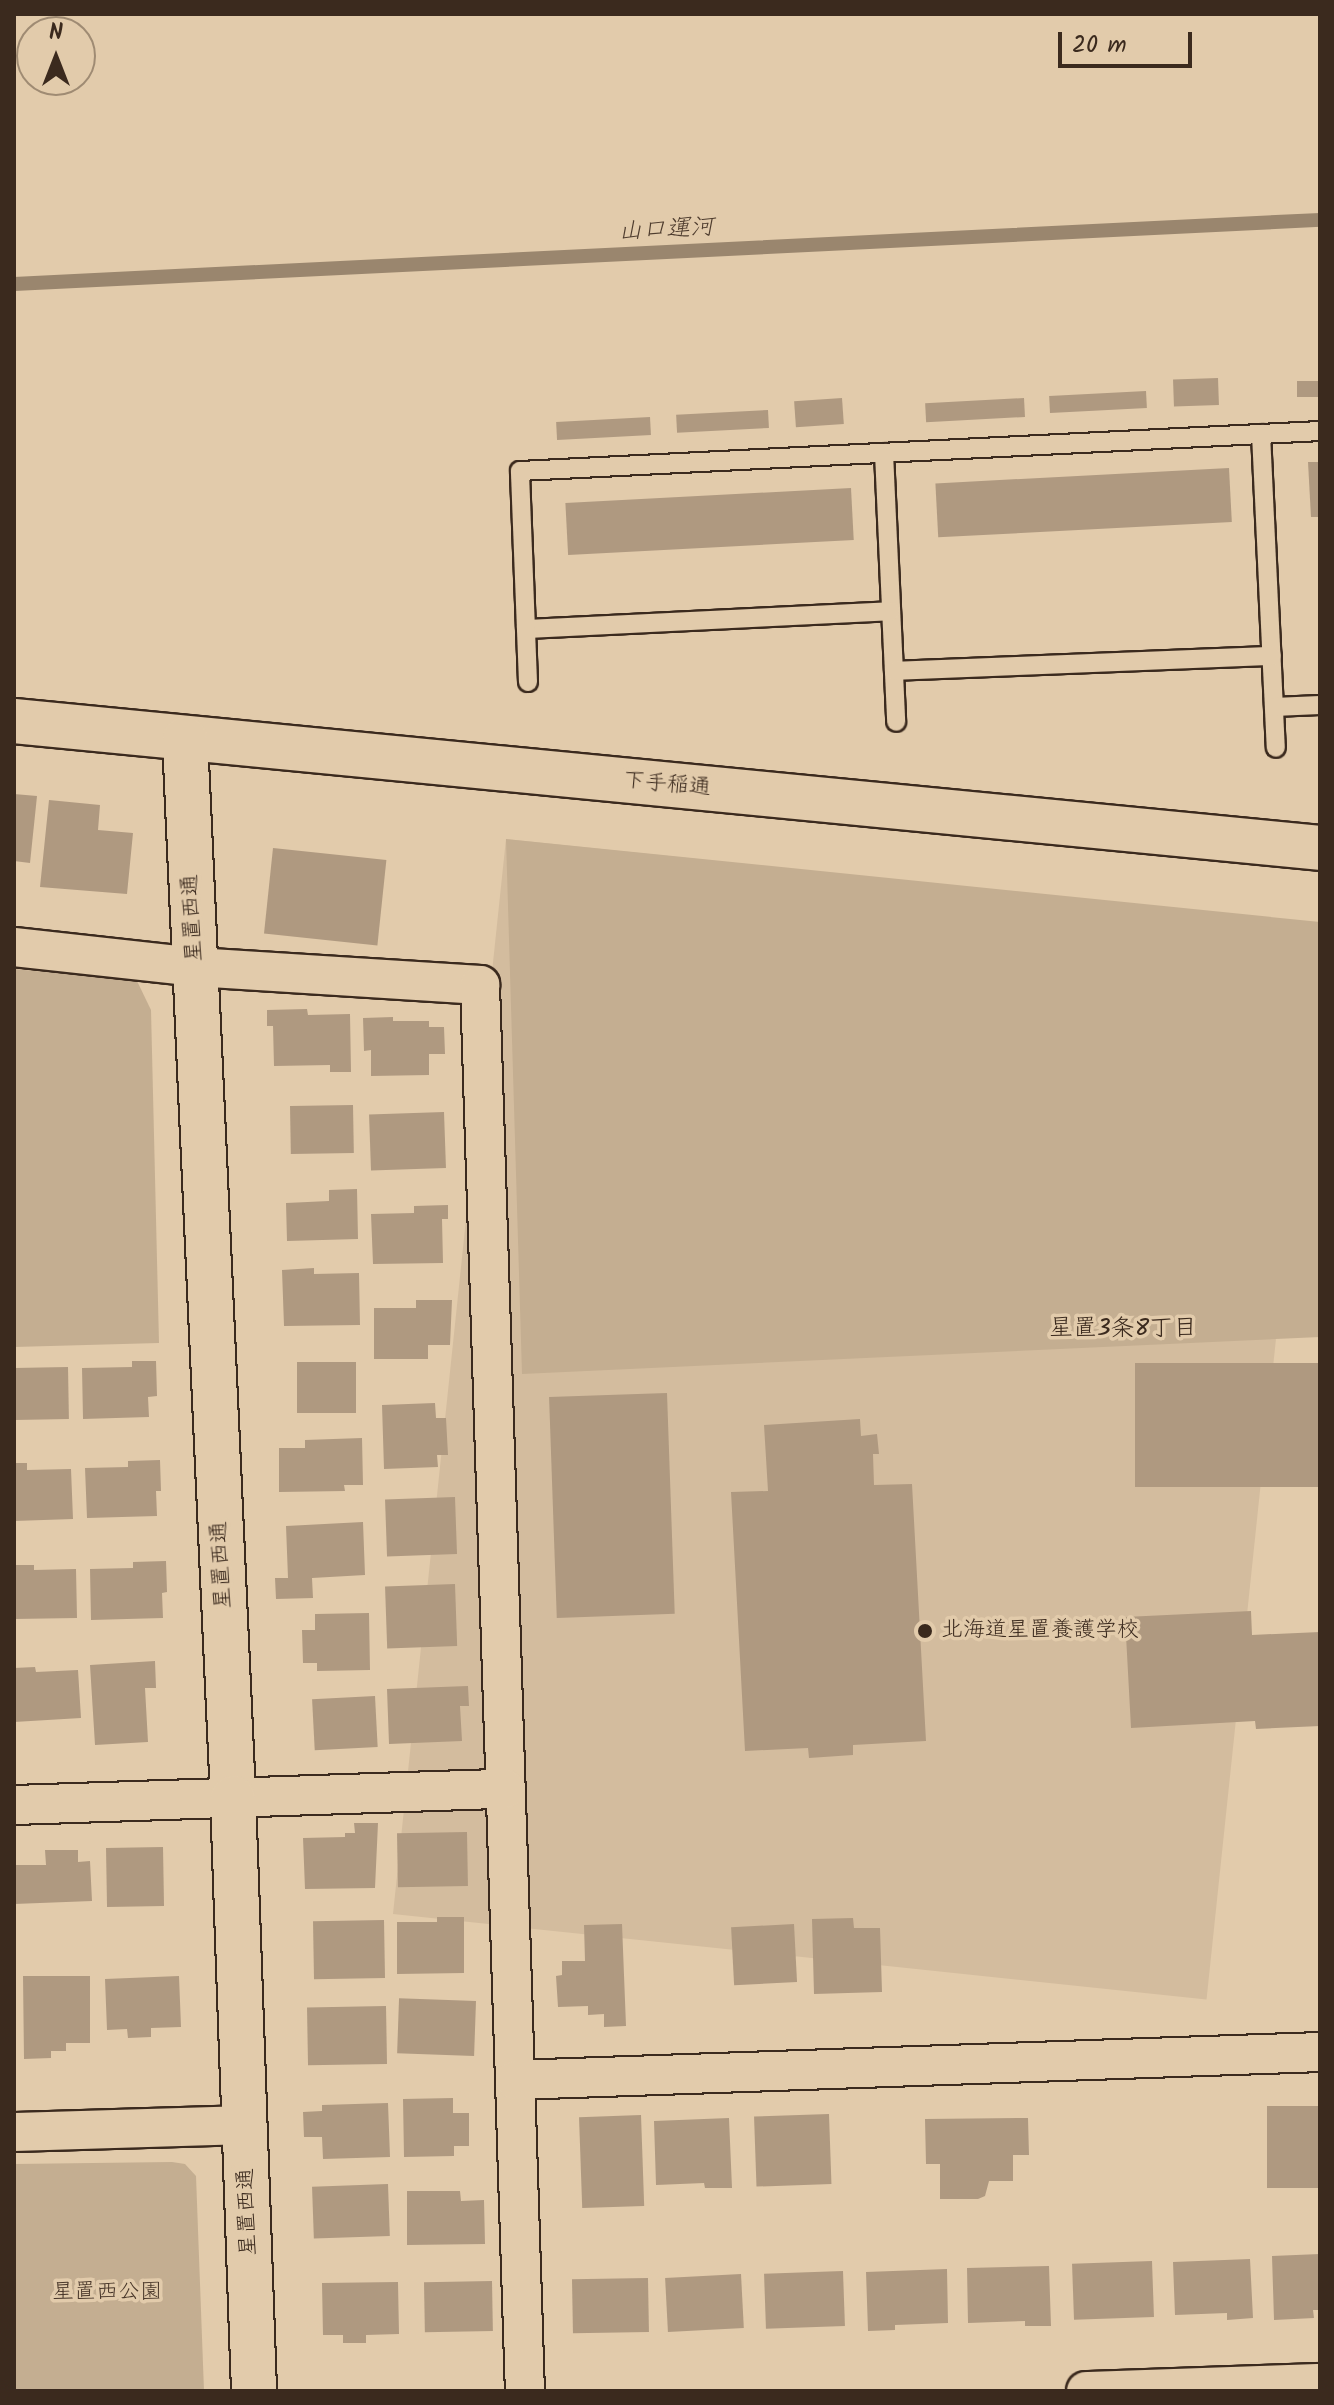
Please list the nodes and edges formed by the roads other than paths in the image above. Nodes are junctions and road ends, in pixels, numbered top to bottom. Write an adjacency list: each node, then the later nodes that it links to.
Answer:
1 (1320, 431): 2 (lane)
2 (1261, 434): 3 (lane); 6 (lane)
3 (884, 453): 4 (lane); 5 (lane)
4 (891, 611): 5 (lane); 7 (lane)
5 (526, 629): 8 (lane)
6 (1272, 656): 7 (lane); 10 (lane)
7 (894, 671): 12 (lane)
8 (528, 682)
9 (1320, 705): 10 (lane)
10 (1274, 707): 14 (lane)
11 (14, 721): 13 (street, 下手稲通)
12 (896, 722)
13 (185, 739): 15 (street, 下手稲通); 17 (street, 星置西通)
14 (1276, 748)
15 (1320, 848)
16 (14, 947): 17 (street)
17 (195, 967): 18 (street); 19 (street, 星置西通)
18 (505, 1789): 19 (street); 22 (street)
19 (233, 1798): 20 (street); 23 (street, 星置西通)
20 (14, 1805)
21 (1320, 2052): 22 (street)
22 (515, 2080): 27 (street)
23 (245, 2125): 24 (street); 26 (street, 星置西通)
24 (14, 2132)
25 (1320, 2383): 28 (street)
26 (254, 2391)
27 (525, 2391)
28 (1086, 2391)

